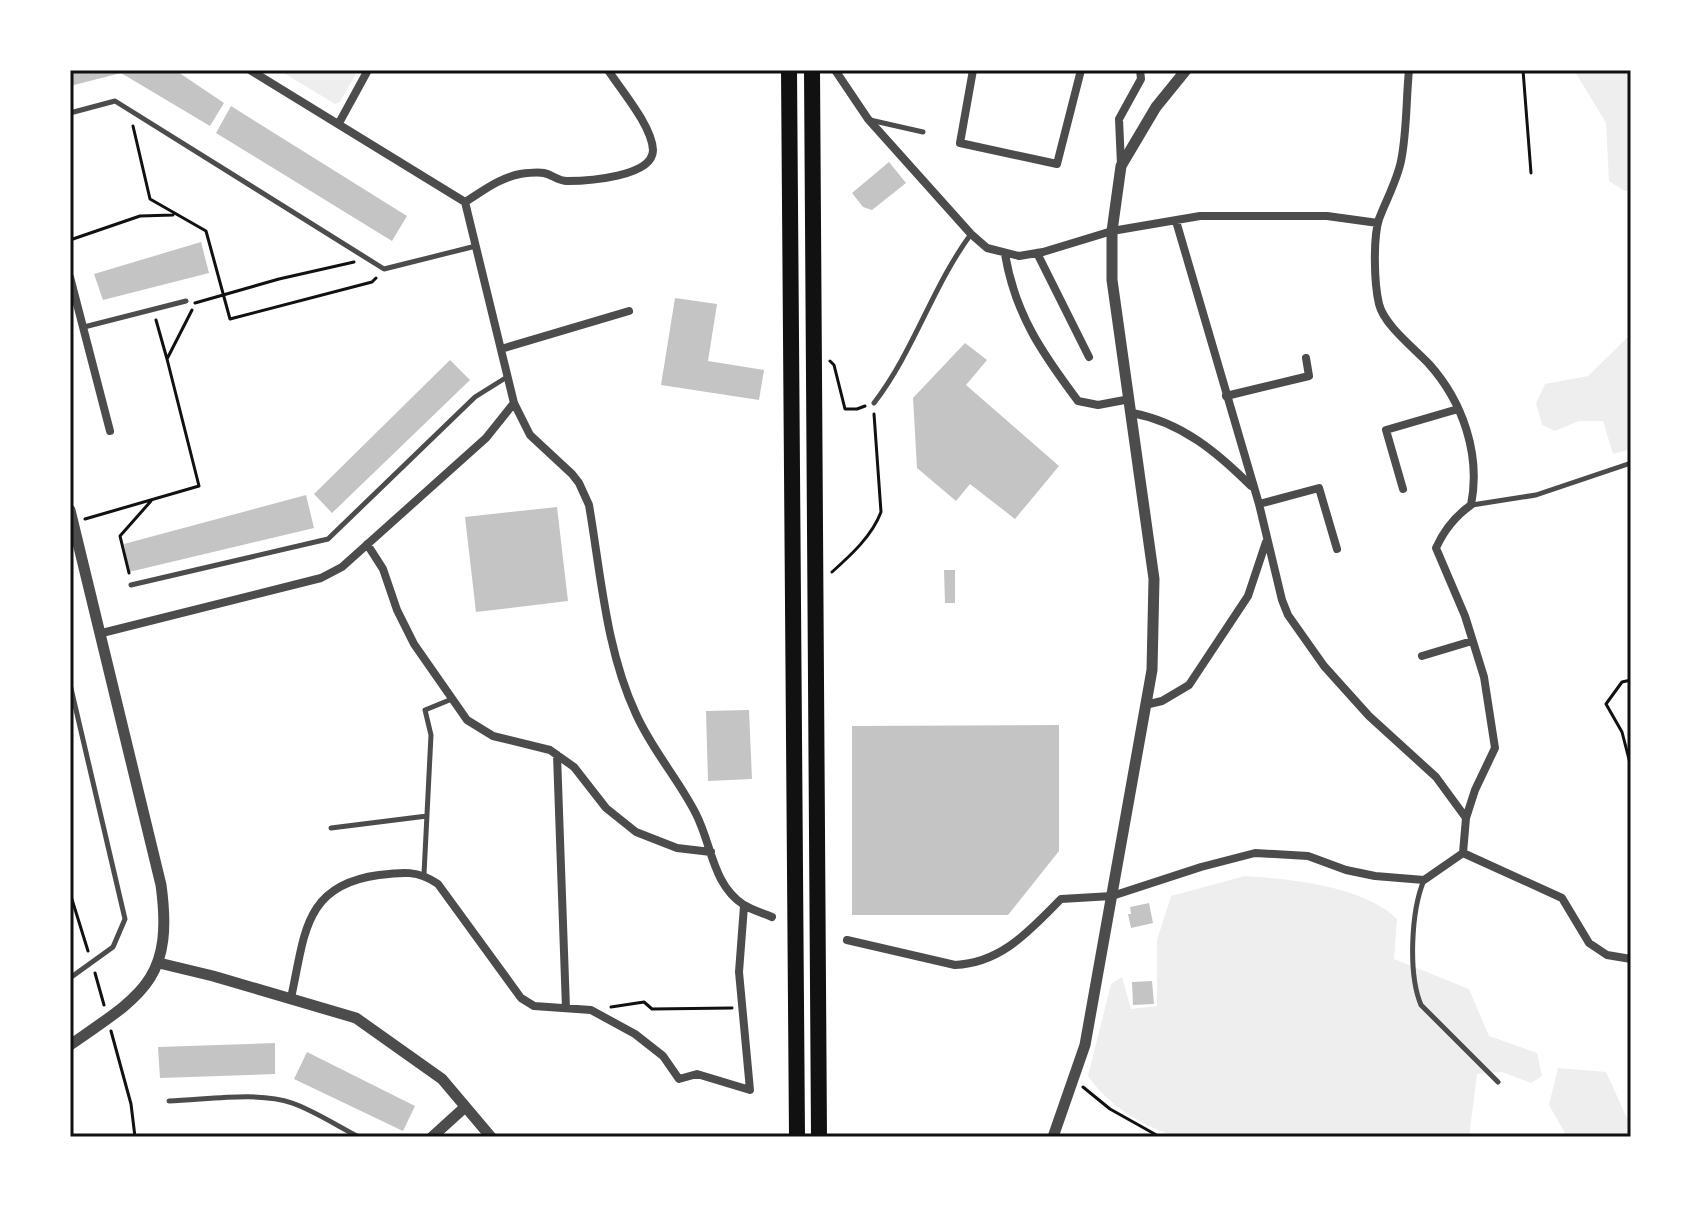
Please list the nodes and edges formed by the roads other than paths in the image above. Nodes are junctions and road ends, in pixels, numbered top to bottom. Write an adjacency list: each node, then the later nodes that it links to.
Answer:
1 (250, 70): 14 (street)
2 (368, 70): 14 (street)
3 (608, 70): 17 (street)
4 (789, 70): 80 (highway)
5 (812, 70): 81 (highway)
6 (835, 70): 13 (street)
7 (973, 70): 8 (street)
8 (1081, 70)
9 (1140, 70): 16 (street)
10 (1186, 70): 16 (street)
11 (1409, 70): 19 (street)
12 (70, 113): 22 (lane)
13 (868, 119): 15 (lane); 21 (street)
14 (339, 123): 17 (street)
15 (923, 132)
16 (1121, 166): 20 (street)
17 (465, 202): 22 (street)
18 (1176, 221): 19 (street); 20 (street); 33 (street)
19 (1378, 223): 37 (street)
20 (1112, 231): 23 (street); 34 (street)
21 (971, 234): 24 (street); 36 (lane)
22 (476, 246): 29 (street)
23 (1037, 253): 24 (street); 30 (street)
24 (1005, 254): 34 (street)
25 (70, 277): 28 (street)
26 (186, 301): 28 (lane)
27 (629, 311): 29 (street)
28 (83, 327): 39 (street)
29 (501, 349): 32 (street)
30 (1089, 357)
31 (1306, 358): 33 (street)
32 (507, 376): 35 (street); 49 (lane)
33 (1226, 396): 41 (street)
34 (1130, 399): 38 (street)
35 (514, 403): 47 (street); 60 (street)
36 (874, 403)
37 (1458, 409): 42 (street); 44 (street)
38 (1132, 413): 41 (street); 55 (street)
39 (110, 431)
40 (1631, 463): 44 (lane)
41 (1254, 489): 43 (street)
42 (1403, 489)
43 (1259, 504): 46 (street); 48 (street)
44 (1471, 505): 51 (street)
45 (70, 510): 50 (street)
46 (1267, 541): 55 (street); 58 (street)
47 (367, 544): 50 (street); 54 (street)
48 (1337, 549)
49 (131, 585)
50 (102, 633): 69 (street)
51 (1472, 641): 52 (street); 58 (street)
52 (1422, 656)
53 (70, 684): 70 (lane)
54 (452, 699): 56 (street); 57 (lane)
55 (1145, 705): 64 (street)
56 (557, 755): 60 (street); 72 (street)
57 (427, 816): 59 (lane); 62 (lane)
58 (1466, 818): 61 (street)
59 (331, 828)
60 (711, 852): 65 (street)
61 (1463, 853): 63 (street); 68 (street)
62 (424, 874): 71 (street); 72 (street)
63 (1424, 880): 64 (street); 74 (lane)
64 (1112, 896): 67 (street); 82 (street)
65 (744, 906): 66 (street); 72 (street)
66 (772, 917)
67 (847, 940)
68 (1631, 959)
69 (159, 963): 71 (street); 73 (street)
70 (70, 978)
71 (291, 998): 76 (street)
72 (566, 1008)
73 (70, 1045)
74 (1498, 1082)
75 (169, 1101): 77 (lane)
76 (464, 1108): 78 (street); 79 (street)
77 (359, 1137)
78 (432, 1137)
79 (491, 1137)
80 (797, 1137)
81 (819, 1137)
82 (1053, 1137)

